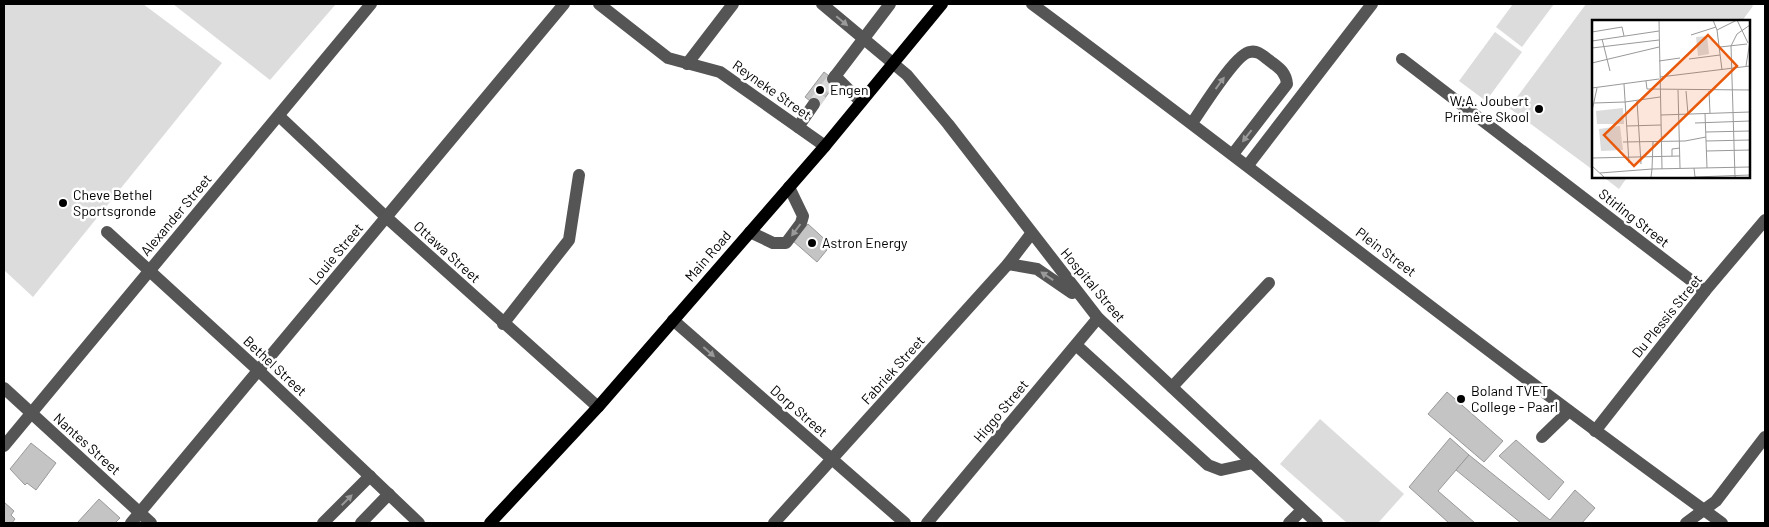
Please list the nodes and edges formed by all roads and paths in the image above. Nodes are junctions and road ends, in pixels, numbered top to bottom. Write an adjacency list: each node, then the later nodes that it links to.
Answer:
1 (371, 4): 17 (street, Alexander Street)
2 (564, 4): 25 (street, Louie Street)
3 (599, 4): 14 (street, Reyneke Street)
4 (733, 4): 14 (street)
5 (822, 4): 11 (street, Hospital Street, one-way to 11)
6 (890, 4): 11 (street)
7 (942, 4): 13 (main road, Main Road)
8 (1032, 4): 10 (street, Plein Street)
9 (1372, 4): 22 (street)
10 (1048, 8): 18 (street, Plein Street)
11 (863, 38): 13 (street, Hospital Street); 15 (street)
12 (1402, 59): 33 (street, Stirling Street)
13 (893, 62): 15 (main road, Main Road); 29 (street, Hospital Street)
14 (687, 64): 19 (street, Reyneke Street)
15 (861, 102): 20 (main road, Main Road)
16 (814, 104): 19 (street)
17 (279, 116): 25 (street, Ottawa Street); 31 (street, Alexander Street)
18 (1192, 123): 21 (street, Plein Street); 21 (street, one-way to 21)
19 (798, 127): 20 (street, Reyneke Street)
20 (825, 146): 24 (main road, Main Road)
21 (1233, 154): 22 (street, Plein Street)
22 (1248, 165): 43 (street, Plein Street)
23 (579, 175): 37 (street)
24 (789, 187): 28 (main road, Main Road); 28 (street, one-way to 28)
25 (386, 217): 37 (street, Ottawa Street); 39 (street, Louie Street)
26 (1765, 220): 33 (street, Du Plessis Street)
27 (107, 232): 31 (street, Bethel Street)
28 (750, 232): 36 (main road, Main Road)
29 (1031, 234): 30 (street, Fabriek Street); 34 (street, Hospital Street)
30 (1008, 264): 34 (street, one-way to 30); 49 (street, Fabriek Street)
31 (150, 270): 39 (street, Bethel Street); 44 (street, Alexander Street)
32 (1269, 283): 40 (street)
33 (1705, 291): 45 (street, Du Plessis Street)
34 (1083, 300): 35 (street, Hospital Street)
35 (1098, 318): 38 (street, Higgo Street); 40 (street, Hospital Street)
36 (673, 320): 42 (main road, Main Road); 49 (street, Dorp Street, one-way to 49)
37 (503, 324): 42 (street, Ottawa Street)
38 (1076, 345): 50 (street); 64 (street, Higgo Street)
39 (258, 370): 51 (street, Bethel Street); 55 (street, Louie Street)
40 (1172, 387): 50 (street, Hospital Street)
41 (4, 388): 44 (street, Nantes Street)
42 (598, 407): 61 (main road, Main Road)
43 (1569, 411): 45 (street, Plein Street); 46 (street)
44 (32, 414): 48 (street, Alexander Street); 55 (street, Nantes Street)
45 (1595, 431): 54 (street, Plein Street)
46 (1542, 437)
47 (1765, 437): 54 (street)
48 (4, 446)
49 (832, 460): 62 (street, Fabriek Street); 63 (street, Dorp Street)
50 (1253, 463): 53 (street, Hospital Street)
51 (370, 476): 52 (street, Bethel Street); 56 (street, one-way to 51)
52 (389, 494): 59 (street); 60 (street, Bethel Street)
53 (1302, 510): 65 (street); 66 (street, Hospital Street)
54 (1704, 510): 67 (street); 68 (street, Plein Street)
55 (140, 513): 57 (street, Louie Street); 58 (street, Nantes Street)
56 (328, 522)
57 (131, 523)
58 (151, 523)
59 (361, 523)
60 (419, 523)
61 (490, 523)
62 (774, 523)
63 (905, 523)
64 (927, 523)
65 (1290, 523)
66 (1317, 523)
67 (1686, 523)
68 (1722, 523)

